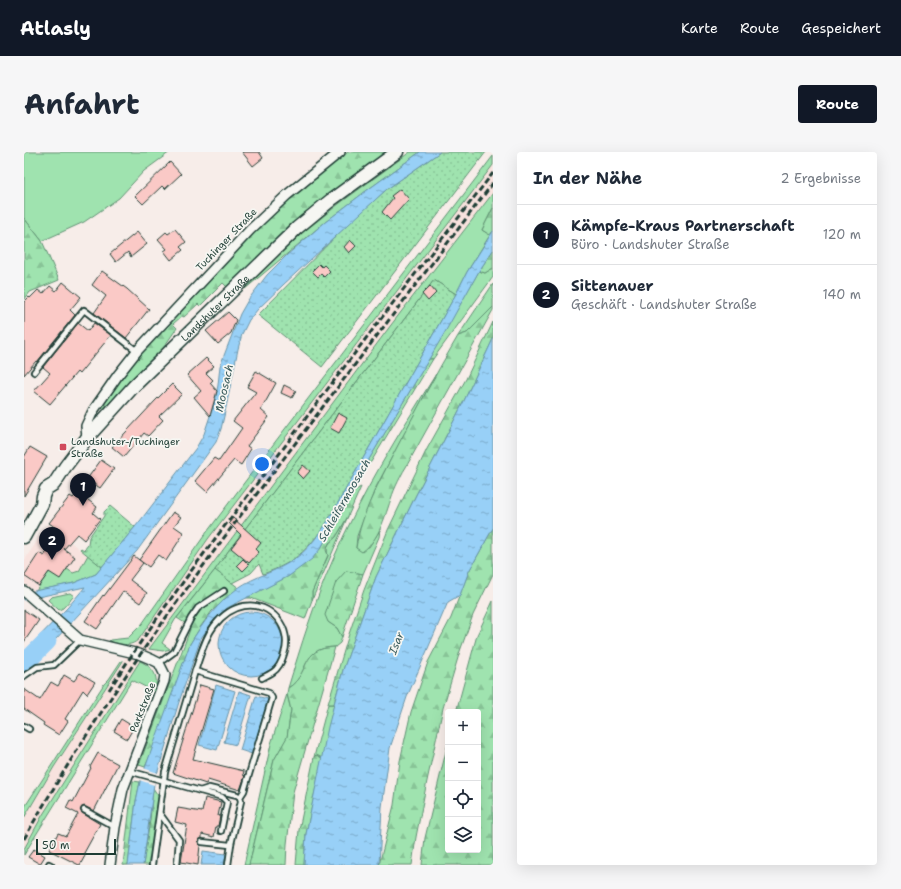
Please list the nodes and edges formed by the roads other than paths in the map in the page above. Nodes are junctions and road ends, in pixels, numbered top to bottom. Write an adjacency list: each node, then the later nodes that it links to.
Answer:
1 (340, 152): 3 (street, Tuchinger Straße)
2 (397, 152): 5 (main road, Landshuter Straße)
3 (137, 351): 4 (lane); 5 (street, Tuchinger Straße)
4 (34, 372)
5 (87, 438): 6 (main road, Landshuter Straße)
6 (24, 537)
7 (24, 591): 9 (street)
8 (224, 591): 10 (lane)
9 (80, 640): 10 (street); 12 (lane)
10 (159, 663): 16 (street, Parkstraße)
11 (195, 671): 13 (lane); 17 (lane); 19 (lane)
12 (24, 676)
13 (262, 678)
14 (24, 726): 15 (lane)
15 (29, 729)
16 (128, 771): 17 (lane); 22 (street, Parkstraße)
17 (164, 781): 18 (lane); 21 (lane)
18 (200, 791): 19 (lane); 23 (lane)
19 (240, 797): 25 (lane)
20 (84, 810): 22 (lane)
21 (160, 814): 27 (lane); 28 (lane)
22 (115, 827): 26 (street, Parkstraße)
23 (221, 831)
24 (202, 842): 25 (lane)
25 (231, 844): 29 (lane)
26 (110, 865)
27 (152, 865)
28 (177, 865)
29 (228, 865)

